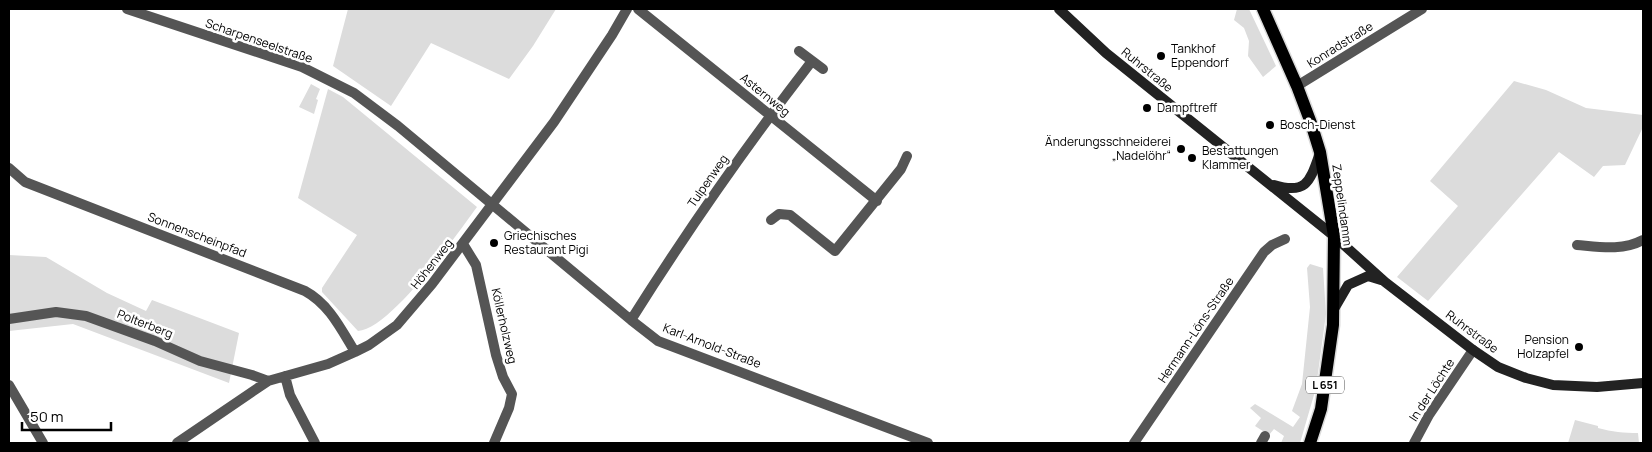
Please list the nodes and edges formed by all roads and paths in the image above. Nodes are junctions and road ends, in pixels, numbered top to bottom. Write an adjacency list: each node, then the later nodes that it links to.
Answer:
1 (127, 9): 17 (street, Scharpenseelstraße)
2 (627, 9): 17 (street, Höhenweg)
3 (638, 9): 11 (street, Asternweg)
4 (1059, 9): 15 (street, Ruhrstraße)
5 (1263, 9): 10 (main road, Zeppelindamm / L 651)
6 (1422, 9): 10 (street, Konradstraße)
7 (800, 51): 8 (street)
8 (812, 61): 9 (street); 11 (street, Tulpenweg)
9 (823, 69)
10 (1297, 86): 12 (main road, Zeppelindamm / L 651)
11 (770, 115): 16 (street, Asternweg); 27 (street, Tulpenweg)
12 (1320, 152): 15 (street, Ruhrstraße); 19 (main road, Zeppelindamm / L 651)
13 (907, 156): 16 (street)
14 (9, 168): 29 (street, Sonnenscheinpfad)
15 (1268, 184): 19 (street, Ruhrstraße)
16 (877, 201): 18 (street)
17 (492, 205): 22 (street, Höhenweg); 27 (street, Karl-Arnold-Straße)
18 (771, 220)
19 (1334, 236): 24 (street, Ruhrstraße); 25 (main road, Zeppelindamm / L 651)
20 (1285, 239): 39 (street, Hermann-Löns-Straße)
21 (1643, 240): 23 (street)
22 (463, 244): 29 (street, Höhenweg); 37 (street, Köllerholzweg)
23 (1578, 245)
24 (1385, 282): 25 (street, Ruhrstraße); 28 (street, Ruhrstraße)
25 (1334, 310): 40 (main road, Zeppelindamm / L 651)
26 (9, 319): 31 (street, Polterberg)
27 (631, 320): 38 (street, Karl-Arnold-Straße)
28 (1473, 350): 32 (street, Ruhrstraße); 41 (street, In der Löchte)
29 (355, 352): 30 (street, Höhenweg)
30 (285, 376): 31 (street, Höhenweg); 36 (street)
31 (268, 382): 35 (street, Höhenweg)
32 (1643, 383)
33 (9, 385): 34 (street)
34 (43, 443)
35 (178, 443)
36 (315, 443)
37 (494, 443)
38 (928, 443)
39 (1134, 443)
40 (1310, 443)
41 (1414, 443)

